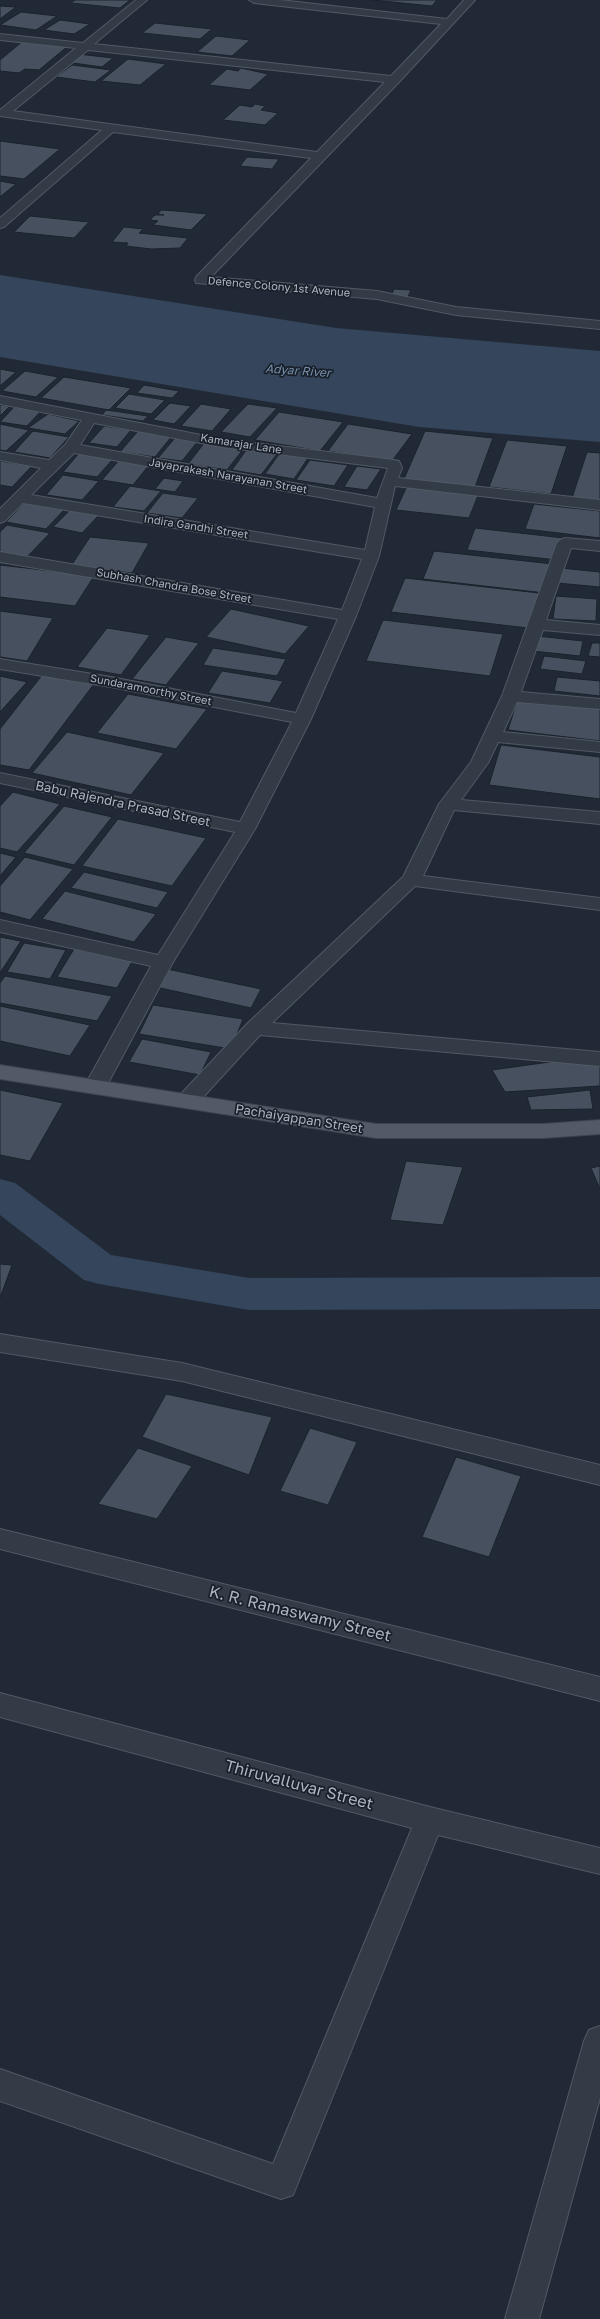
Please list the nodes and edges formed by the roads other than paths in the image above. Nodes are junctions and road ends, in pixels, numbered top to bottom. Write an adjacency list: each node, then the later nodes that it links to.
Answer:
1 (142, 0): 7 (street)
2 (254, 0): 4 (street)
3 (470, 0): 5 (street, Defence Colony 1st Avenue)
4 (270, 1): 5 (street)
5 (450, 22): 8 (street, Defence Colony 1st Avenue)
6 (0, 37): 7 (street)
7 (84, 46): 8 (street); 9 (street)
8 (395, 80): 11 (street, Defence Colony 1st Avenue)
9 (2, 113): 10 (street)
10 (111, 128): 11 (street); 12 (street)
11 (319, 156): 13 (street, Defence Colony 1st Avenue)
12 (0, 224)
13 (600, 325)
14 (0, 400): 15 (street, Kamarajar Lane)
15 (90, 418): 16 (street); 19 (street, Kamarajar Lane)
16 (71, 448): 18 (street); 21 (street, Jayaprakash Narayanan Street)
17 (0, 456): 18 (street)
18 (52, 465): 20 (street)
19 (392, 472): 21 (street); 22 (street, Kamarajar Lane)
20 (20, 498): 23 (street); 25 (street, Indira Gandhi Street)
21 (385, 504): 25 (street)
22 (600, 505)
23 (0, 517)
24 (600, 546): 28 (street)
25 (371, 556): 27 (street)
26 (0, 557): 27 (street, Subhash Chandra Bose Street)
27 (348, 616): 33 (street)
28 (535, 624): 29 (street); 31 (street)
29 (600, 630)
30 (0, 664): 33 (street, Sundaramoorthy Street)
31 (511, 696): 32 (street); 34 (street)
32 (600, 704)
33 (302, 719): 39 (street)
34 (491, 736): 35 (street); 37 (street)
35 (600, 747)
36 (0, 778): 39 (street, Babu Rajendra Prasad Street)
37 (448, 804): 38 (street); 40 (street)
38 (600, 818)
39 (246, 829): 43 (street)
40 (411, 880): 41 (street); 44 (street)
41 (600, 904)
42 (0, 926): 43 (street)
43 (163, 962): 47 (street)
44 (255, 1028): 45 (street); 48 (street)
45 (600, 1059)
46 (0, 1072): 47 (main road, Pachaiyappan Street)
47 (95, 1087): 48 (main road, Pachaiyappan Street)
48 (187, 1101): 49 (main road, Pachaiyappan Street)
49 (600, 1127)
50 (0, 1343): 51 (street)
51 (600, 1476)
52 (0, 1539): 53 (street, K. R. Ramaswamy Street)
53 (600, 1689)
54 (0, 1705): 55 (street, Thiruvalluvar Street)
55 (430, 1820): 56 (street, Thiruvalluvar Street); 58 (street)
56 (600, 1861)
57 (600, 2041): 59 (street)
58 (0, 2085)
59 (522, 2319)

